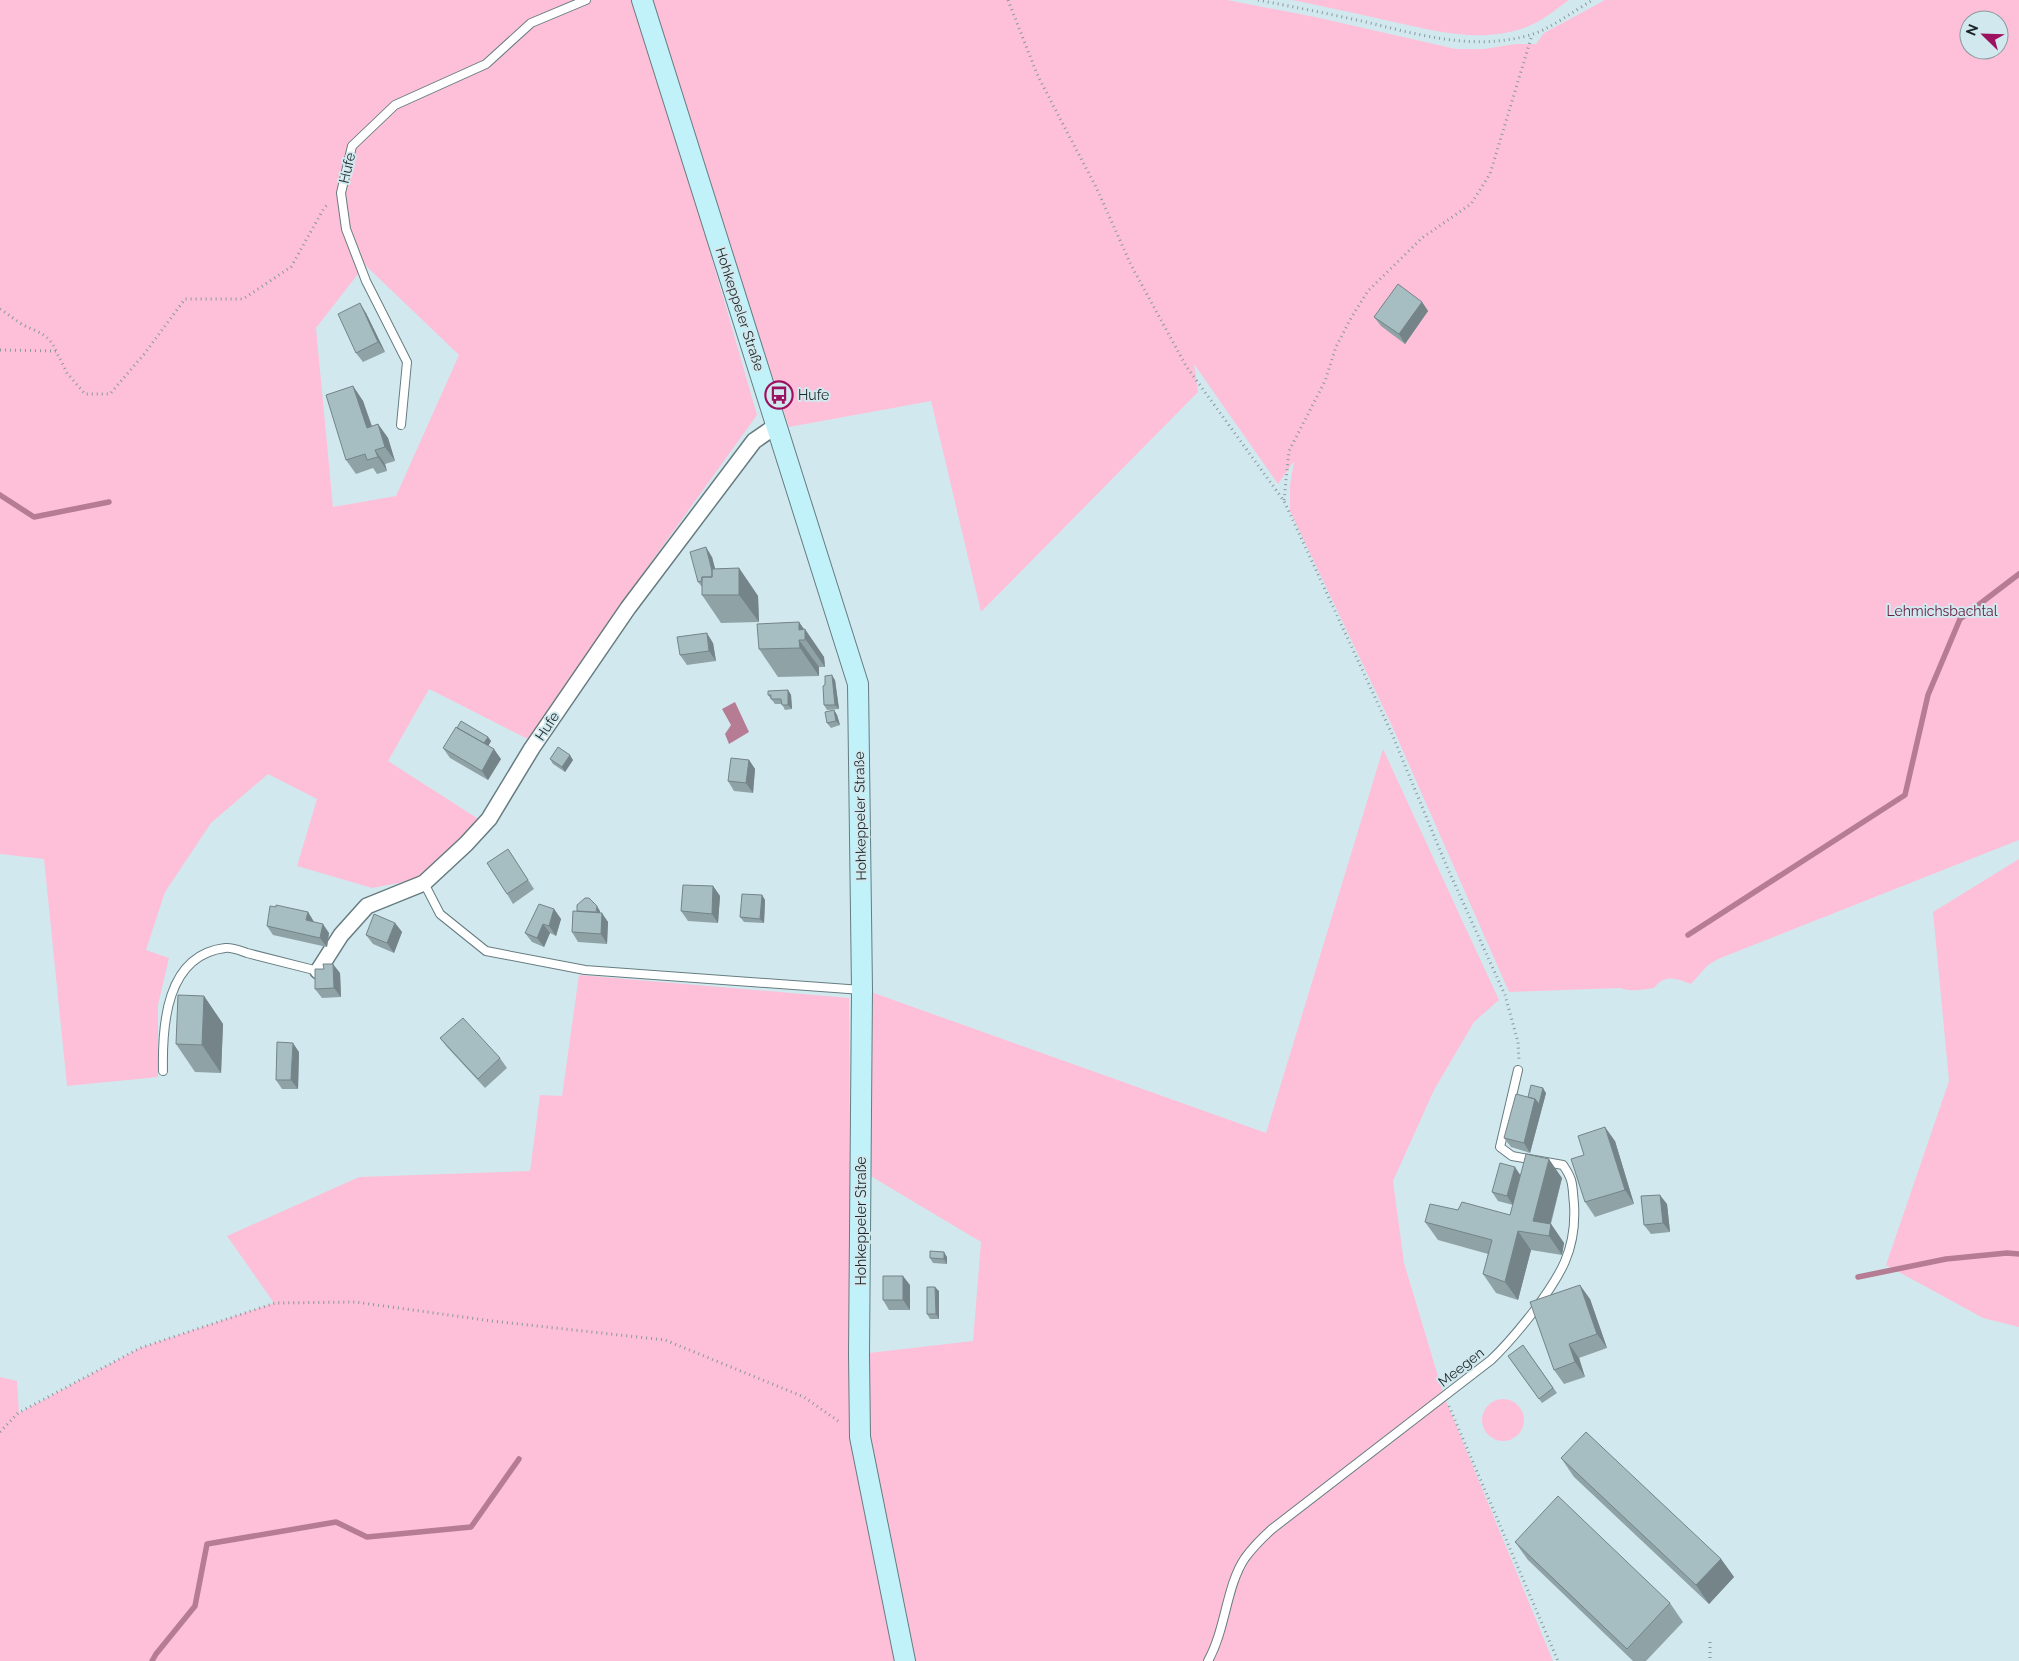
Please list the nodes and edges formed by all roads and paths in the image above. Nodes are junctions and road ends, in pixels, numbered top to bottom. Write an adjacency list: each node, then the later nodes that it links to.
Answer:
1 (586, 0): 7 (lane, Hufe)
2 (642, 0): 12 (street, Hohkeppeler Straße)
3 (1008, 0): 13 (path)
4 (1258, 0): 6 (path)
5 (1593, 0): 6 (path)
6 (1532, 35): 13 (path)
7 (341, 193): 10 (path); 11 (lane, Hufe)
8 (0, 309): 10 (path)
9 (0, 350): 10 (path)
10 (56, 351)
11 (401, 424)
12 (777, 425): 14 (street, Hufe); 16 (street, Hohkeppeler Straße)
13 (1284, 500): 17 (path)
14 (424, 883): 15 (street, Hufe); 16 (lane)
15 (318, 971): 18 (lane)
16 (862, 990): 21 (street, Hohkeppeler Straße)
17 (1518, 1070): 19 (lane, Meegen)
18 (164, 1071)
19 (1444, 1396): 24 (lane, Meegen); 25 (path)
20 (0, 1432): 21 (path)
21 (860, 1437): 23 (street, Hohkeppeler Straße)
22 (1710, 1642): 26 (path)
23 (905, 1661)
24 (1208, 1661)
25 (1558, 1661)
26 (1710, 1661)

